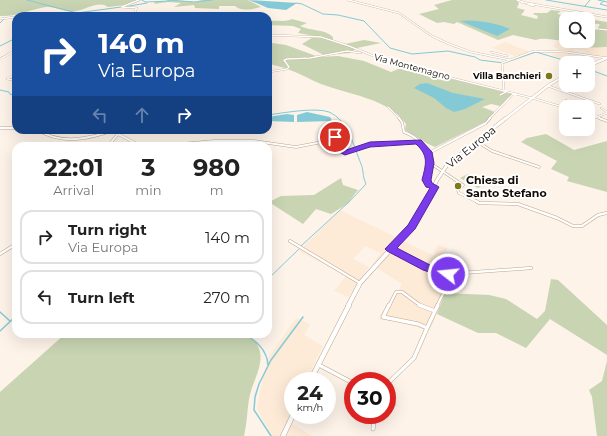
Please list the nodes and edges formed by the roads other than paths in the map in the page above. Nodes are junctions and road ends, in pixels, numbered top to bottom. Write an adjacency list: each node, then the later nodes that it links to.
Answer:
1 (140, 0): 6 (street)
2 (348, 0): 15 (street)
3 (517, 0): 4 (street)
4 (521, 2): 5 (street); 7 (street)
5 (534, 6)
6 (136, 12)
7 (607, 17)
8 (12, 18): 9 (street)
9 (0, 19)
10 (599, 29): 11 (street)
11 (607, 30)
12 (272, 35): 14 (street, Via Montemagno)
13 (12, 52): 18 (street)
14 (365, 54): 21 (street); 26 (street, Via Montemagno)
15 (487, 55): 16 (street); 19 (street)
16 (507, 56)
17 (607, 58): 19 (street); 20 (main road)
18 (0, 59)
19 (510, 60): 26 (street)
20 (595, 63)
21 (272, 71)
22 (12, 76): 24 (street)
23 (559, 79): 25 (main road, Via Europa)
24 (12, 80)
25 (548, 86): 29 (main road, Via Europa); 30 (street)
26 (505, 91): 27 (street, Via Montemagno); 28 (street)
27 (514, 93): 29 (street, Via Montemagno); 49 (street)
28 (500, 95)
29 (532, 98): 31 (street, Via Montemagno); 43 (main road, Via Europa)
30 (600, 104)
31 (559, 105)
32 (388, 107): 42 (street)
33 (601, 108): 34 (street)
34 (607, 112): 35 (street)
35 (596, 118): 36 (street)
36 (607, 121)
37 (0, 128): 38 (street)
38 (12, 128)
39 (44, 134): 40 (street)
40 (98, 134)
41 (118, 134): 44 (street); 45 (street)
42 (418, 141): 48 (street); 49 (street)
43 (476, 141): 51 (street); 52 (main road, Via Europa)
44 (111, 142)
45 (133, 142)
46 (212, 142): 47 (street)
47 (262, 142)
48 (272, 143)
49 (429, 152): 50 (street)
50 (430, 163): 52 (street); 53 (street)
51 (539, 167)
52 (442, 170): 53 (main road, Via Europa); 54 (street)
53 (434, 187): 57 (main road, Via Europa)
54 (607, 213)
55 (290, 241): 60 (street)
56 (12, 246): 58 (street)
57 (390, 249): 59 (street); 60 (main road, Via Europa)
58 (0, 254)
59 (531, 268)
60 (360, 283): 64 (main road, Via Europa)
61 (444, 292): 62 (street)
62 (435, 311): 63 (street); 63 (street)
63 (428, 328): 66 (street)
64 (318, 365): 65 (main road, Via Europa); 67 (street)
65 (314, 372)
66 (396, 375)
67 (344, 378)
68 (289, 424): 71 (main road)
69 (374, 424): 70 (street)
70 (373, 429)
71 (283, 436)

